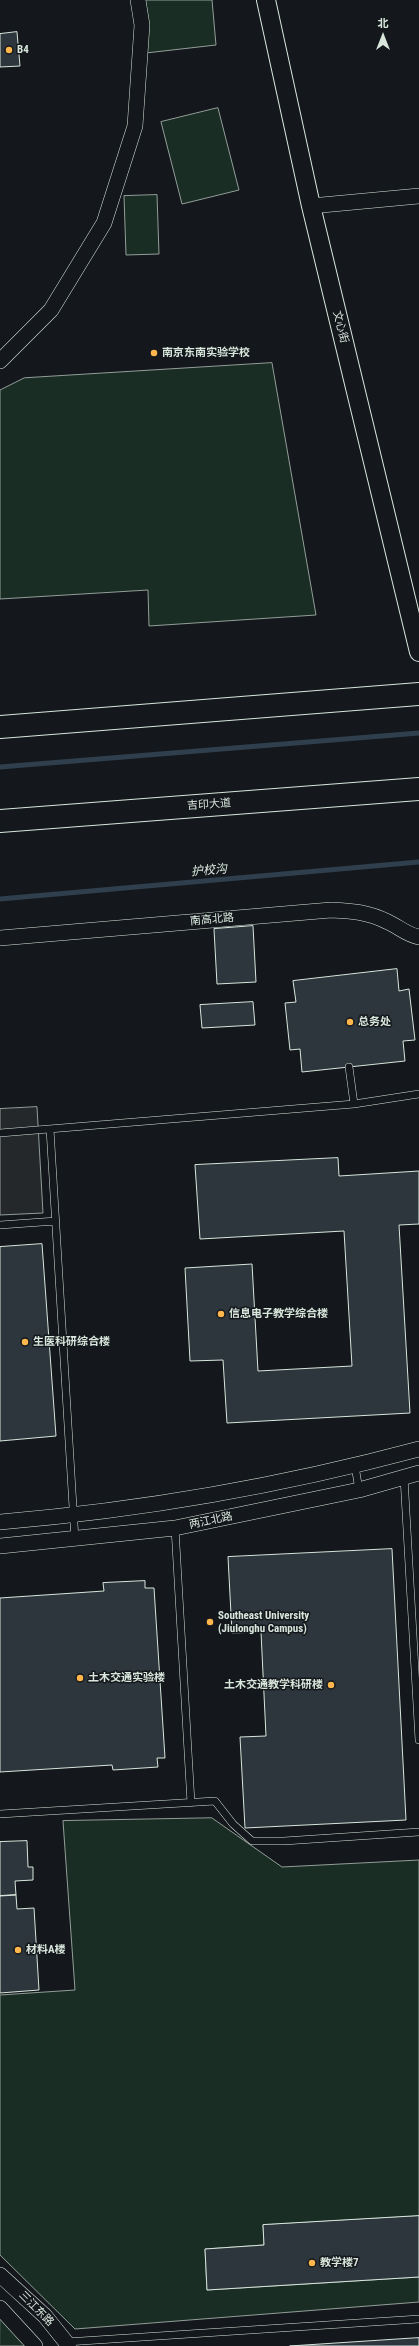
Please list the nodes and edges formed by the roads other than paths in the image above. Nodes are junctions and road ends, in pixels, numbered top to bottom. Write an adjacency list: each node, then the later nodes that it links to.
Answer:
1 (138, 0): 5 (street)
2 (266, 0): 4 (street, 文心街)
3 (419, 196): 4 (street)
4 (311, 206): 6 (street, 文心街)
5 (0, 361)
6 (419, 652)
7 (419, 694): 8 (main road)
8 (0, 727)
9 (419, 789): 10 (main road, 吉印大道)
10 (0, 822)
11 (419, 937): 12 (street, 南高北路)
12 (0, 938)
13 (349, 1067): 15 (lane)
14 (419, 1094): 15 (lane)
15 (354, 1104): 16 (lane)
16 (50, 1129): 17 (lane); 18 (lane)
17 (0, 1133)
18 (56, 1221): 19 (lane); 25 (lane)
19 (0, 1225)
20 (419, 1449): 21 (street)
21 (355, 1466): 24 (lane); 25 (street)
22 (419, 1473): 23 (street, 两江北路)
23 (404, 1477): 24 (street, 两江北路); 30 (lane)
24 (359, 1490): 27 (street, 两江北路)
25 (74, 1516): 26 (street); 28 (lane)
26 (0, 1522)
27 (175, 1528): 28 (street, 两江北路); 31 (lane)
28 (75, 1540): 29 (street, 两江北路)
29 (0, 1546)
30 (419, 1740)
31 (191, 1803): 32 (lane); 33 (lane)
32 (0, 1814)
33 (419, 1832)
34 (0, 2275): 37 (street, 三江东路)
35 (0, 2308): 38 (street)
36 (419, 2319): 37 (lane)
37 (67, 2344)
38 (35, 2346)

